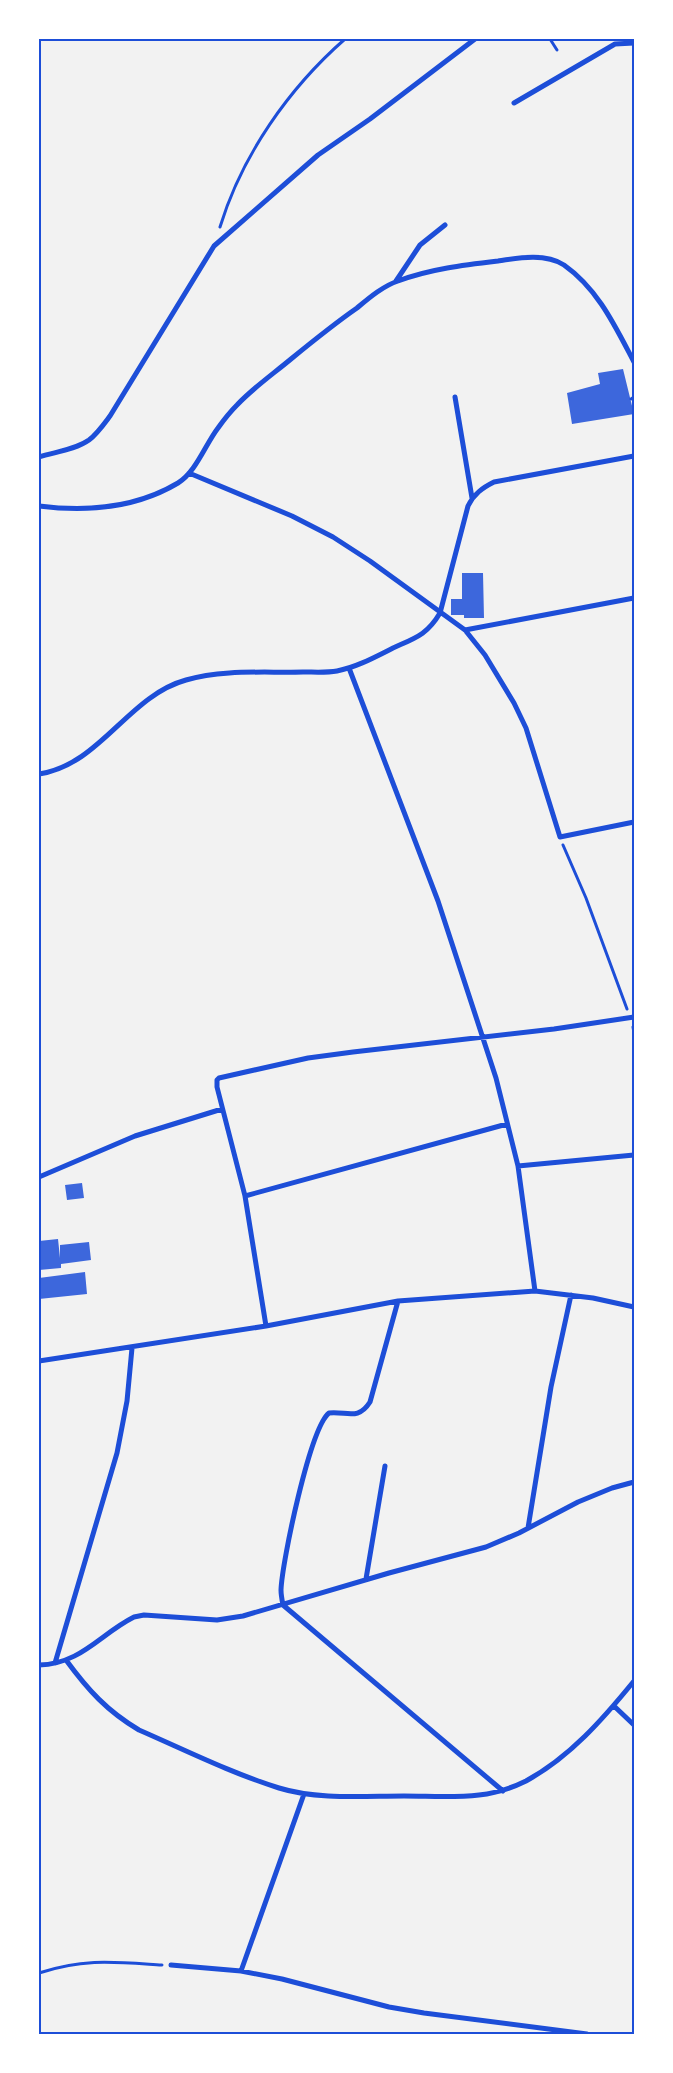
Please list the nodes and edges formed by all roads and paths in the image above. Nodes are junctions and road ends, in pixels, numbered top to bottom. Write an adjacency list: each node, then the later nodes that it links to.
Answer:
1 (345, 39): 8 (path)
2 (476, 39): 8 (street)
3 (550, 39): 5 (path)
4 (634, 43): 6 (street)
5 (557, 50)
6 (514, 103)
7 (445, 225): 9 (street)
8 (214, 246): 12 (street)
9 (396, 281): 10 (street); 14 (street)
10 (634, 362)
11 (455, 397): 15 (street)
12 (39, 456)
13 (634, 456): 15 (street)
14 (189, 473): 16 (street); 18 (street)
15 (472, 498): 18 (street)
16 (39, 506)
17 (634, 598): 19 (street)
18 (440, 613): 19 (street); 20 (street)
19 (465, 630): 23 (street)
20 (349, 668): 21 (street); 26 (street)
21 (39, 774)
22 (634, 822): 23 (street)
23 (560, 837): 24 (path)
24 (632, 1018): 25 (path); 26 (street)
25 (634, 1034)
26 (481, 1037): 27 (street); 28 (street)
27 (222, 1109): 31 (street); 32 (street)
28 (507, 1124): 30 (street); 32 (street)
29 (634, 1154): 30 (street)
30 (518, 1166): 33 (street)
31 (39, 1177)
32 (245, 1196): 37 (street)
33 (535, 1291): 34 (street); 35 (street)
34 (571, 1296): 36 (street); 42 (street)
35 (398, 1301): 37 (street); 44 (street)
36 (634, 1307)
37 (266, 1326): 38 (street)
38 (132, 1348): 39 (street); 46 (street)
39 (39, 1361)
40 (385, 1466): 43 (street)
41 (634, 1482): 42 (street)
42 (528, 1528): 43 (street)
43 (366, 1579): 44 (street)
44 (283, 1605): 45 (street); 51 (street)
45 (66, 1660): 46 (street); 52 (street)
46 (55, 1663): 47 (street)
47 (39, 1665)
48 (634, 1681): 49 (street)
49 (614, 1706): 50 (street); 51 (street)
50 (634, 1725)
51 (503, 1791): 52 (street)
52 (304, 1794): 54 (street)
53 (171, 1966): 54 (street); 55 (path)
54 (241, 1971): 56 (street)
55 (39, 1973)
56 (587, 2034)

